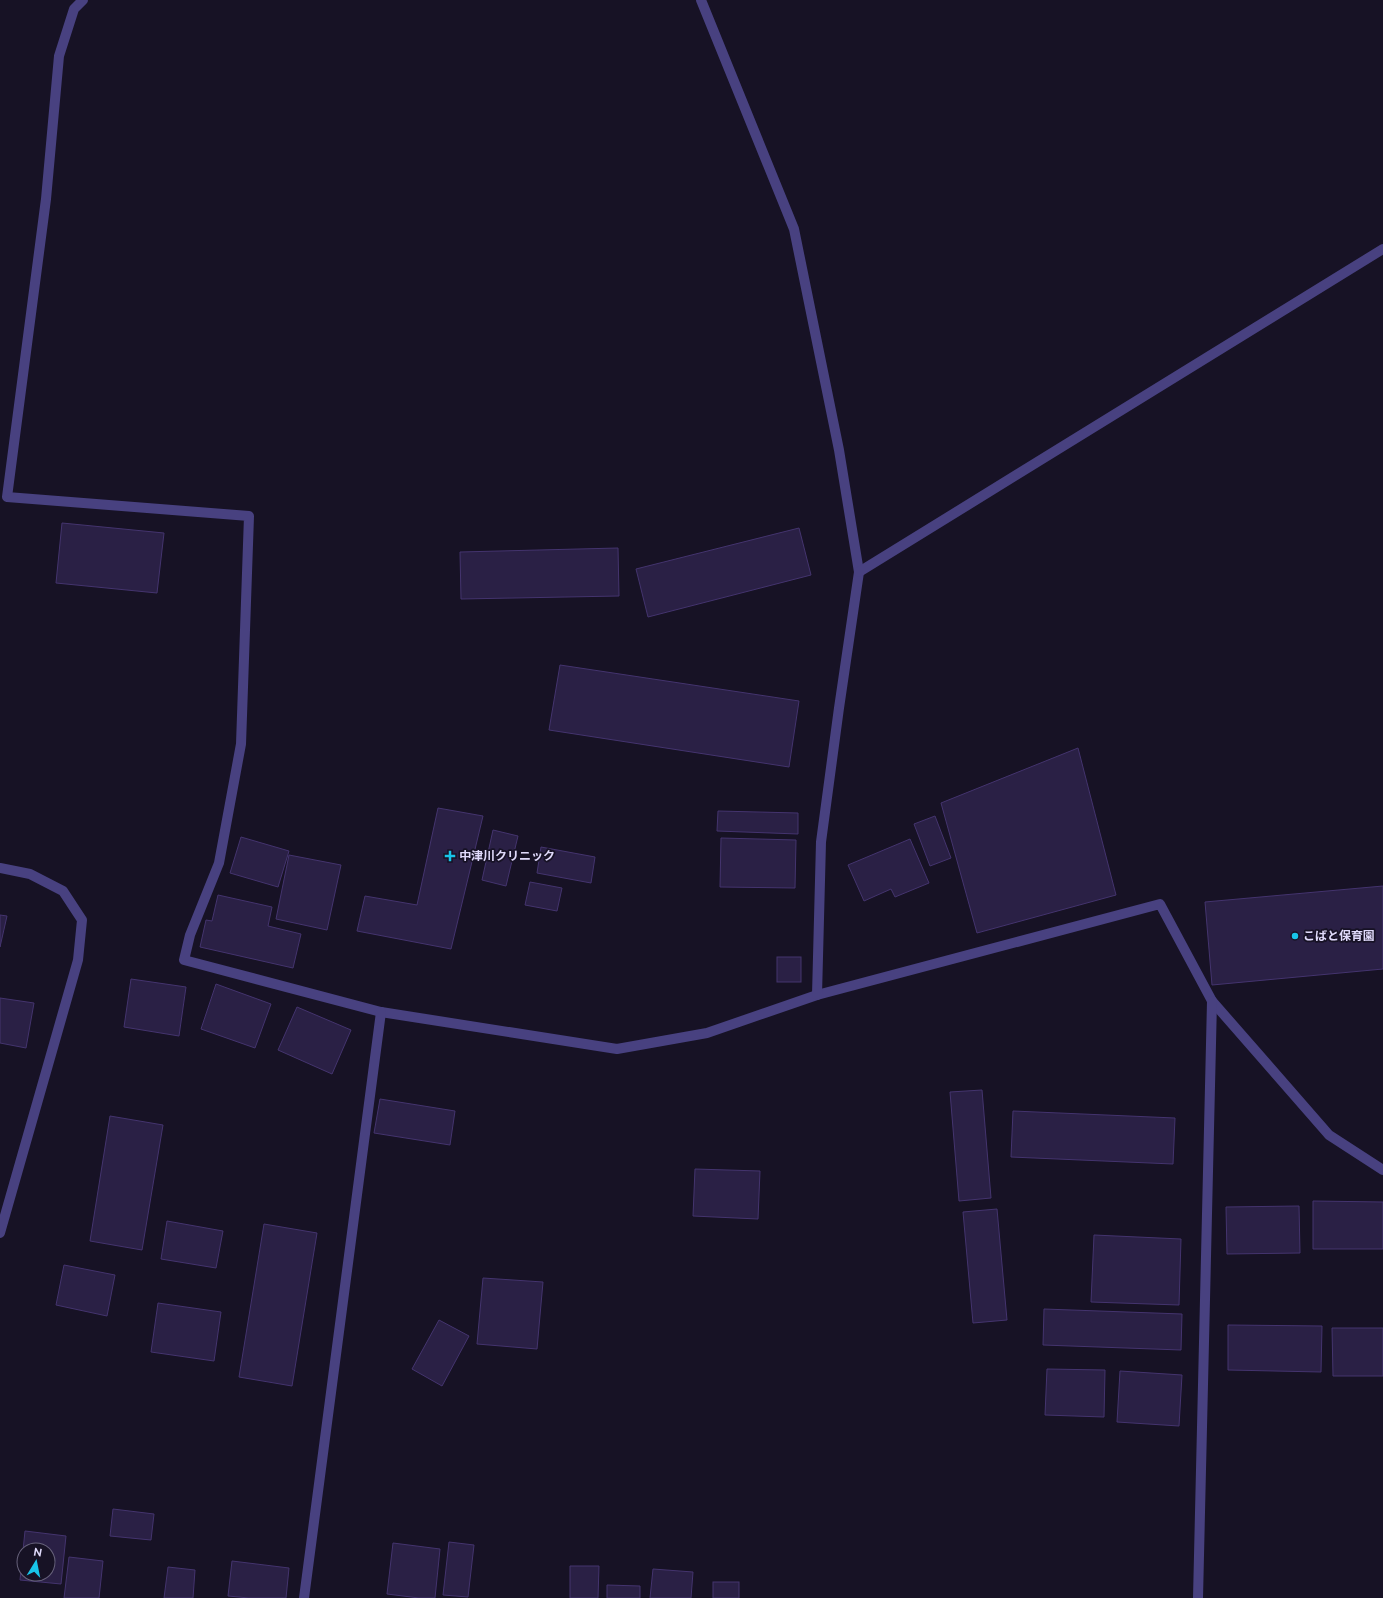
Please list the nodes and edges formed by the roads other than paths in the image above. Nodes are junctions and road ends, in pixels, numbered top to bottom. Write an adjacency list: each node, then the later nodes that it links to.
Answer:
1 (83, 0): 8 (street)
2 (701, 0): 4 (street)
3 (1383, 249): 4 (street)
4 (859, 572): 6 (street)
5 (0, 868): 10 (street)
6 (817, 995): 7 (street); 8 (street)
7 (1212, 1001): 9 (street); 12 (street)
8 (381, 1012): 11 (street)
9 (1383, 1170)
10 (0, 1233)
11 (304, 1598)
12 (1198, 1598)

